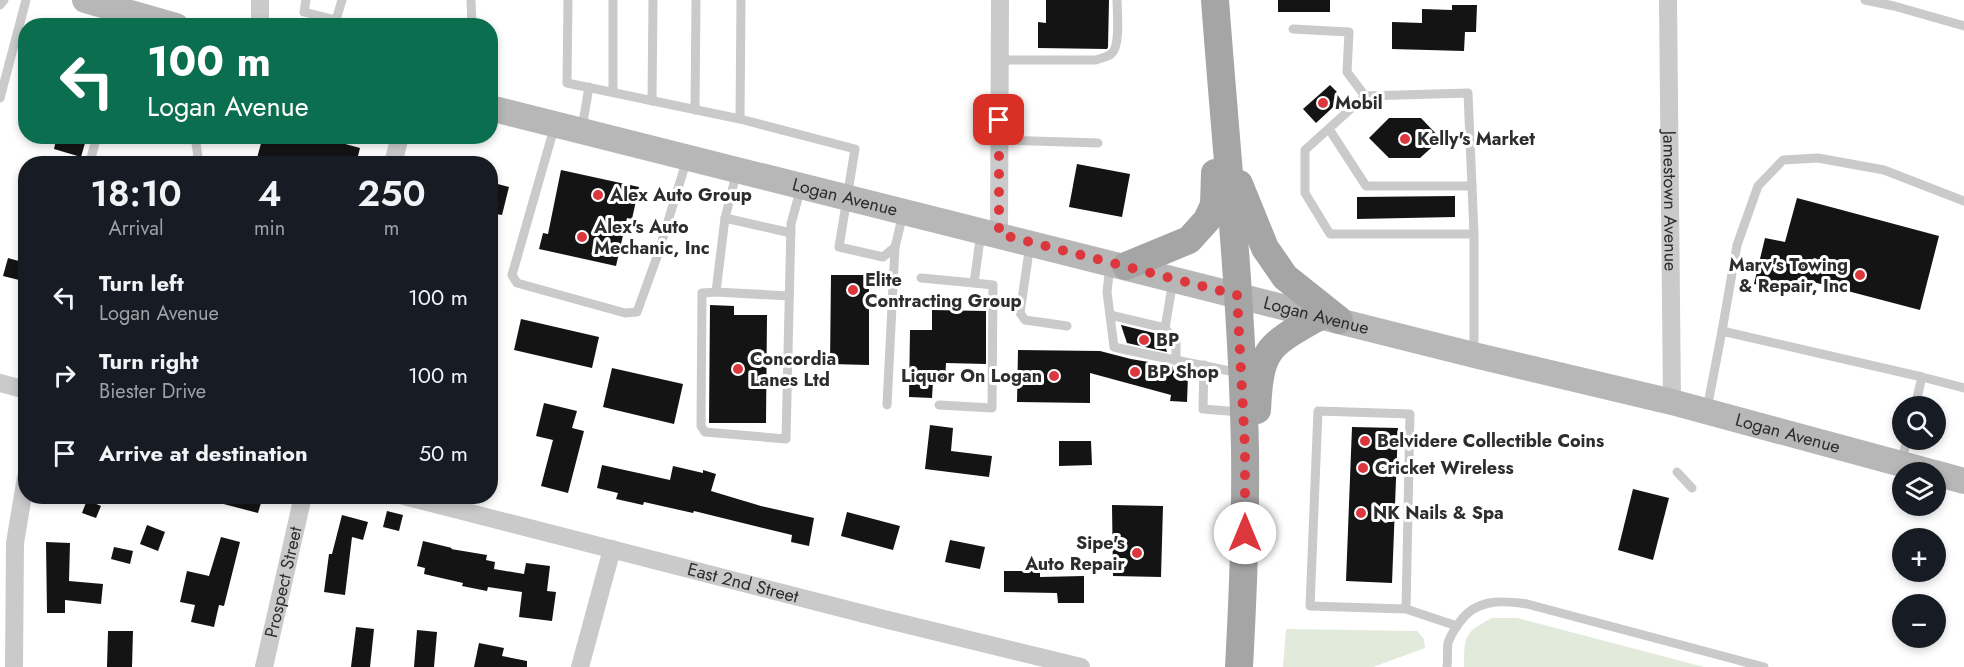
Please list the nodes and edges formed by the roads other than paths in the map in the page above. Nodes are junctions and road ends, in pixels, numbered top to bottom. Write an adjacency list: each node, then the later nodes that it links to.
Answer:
1 (4, 0): 19 (lane)
2 (26, 0): 20 (lane)
3 (85, 0): 21 (main road)
4 (260, 0): 22 (street)
5 (306, 0): 23 (lane)
6 (342, 0): 24 (lane)
7 (471, 0): 25 (lane)
8 (568, 0): 30 (lane)
9 (613, 0): 31 (lane)
10 (653, 0): 34 (lane)
11 (696, 0): 36 (lane)
12 (741, 0): 38 (lane)
13 (1000, 0): 29 (street)
14 (1117, 0): 29 (lane)
15 (1215, 0): 37 (main road)
16 (1234, 0): 46 (main road)
17 (1668, 0): 79 (street, Jamestown Avenue)
18 (1865, 0): 26 (lane)
19 (0, 5)
20 (21, 18)
21 (127, 18)
22 (260, 18)
23 (328, 18)
24 (337, 18)
25 (472, 18)
26 (1964, 26)
27 (1293, 29): 32 (lane)
28 (18, 30): 33 (lane)
29 (999, 60): 42 (street)
30 (589, 87): 31 (lane); 41 (lane)
31 (614, 93): 34 (lane)
32 (1365, 96): 40 (lane); 48 (lane)
33 (0, 98)
34 (652, 100): 36 (lane)
35 (498, 110): 39 (main road, Logan Avenue)
36 (695, 110): 38 (lane)
37 (1223, 112): 58 (main road); 63 (main road)
38 (740, 119): 49 (lane)
39 (555, 124): 41 (main road, Logan Avenue); 44 (lane)
40 (1329, 129): 48 (lane); 55 (lane)
41 (581, 130): 44 (main road, Logan Avenue)
42 (999, 140): 43 (lane); 53 (street)
43 (1098, 143)
44 (687, 157): 45 (main road, Logan Avenue)
45 (737, 169): 47 (main road, Logan Avenue); 52 (lane)
46 (1239, 184): 63 (main road); 66 (main road)
47 (802, 185): 49 (main road, Logan Avenue); 54 (lane)
48 (1472, 186): 55 (lane)
49 (847, 196): 51 (main road, Logan Avenue); 57 (lane)
50 (1964, 201): 69 (lane)
51 (904, 210): 53 (main road, Logan Avenue); 57 (lane)
52 (725, 218): 54 (lane); 62 (lane)
53 (990, 232): 56 (main road, Logan Avenue); 61 (lane)
54 (791, 233): 64 (lane)
55 (1474, 234): 70 (lane)
56 (1031, 242): 58 (main road, Logan Avenue); 67 (lane)
57 (894, 247): 80 (lane)
58 (1118, 264): 60 (main road, Logan Avenue); 65 (lane)
59 (921, 278): 61 (lane)
60 (1173, 278): 63 (main road, Logan Avenue); 68 (lane)
61 (974, 283): 81 (lane)
62 (716, 292): 64 (lane); 64 (lane)
63 (1237, 295): 66 (main road, Logan Avenue); 73 (main road)
64 (789, 296)
65 (1110, 315): 68 (lane); 71 (lane)
66 (1329, 318): 70 (main road, Logan Avenue); 89 (main road)
67 (1067, 326)
68 (1164, 328): 71 (lane)
69 (1722, 331): 74 (lane); 83 (lane)
70 (1474, 355): 79 (main road, Logan Avenue)
71 (1176, 361): 72 (lane)
72 (1204, 365): 73 (lane); 82 (lane)
73 (1241, 373): 82 (main road)
74 (1922, 377): 77 (lane); 78 (lane)
75 (0, 382): 76 (street)
76 (18, 388)
77 (1964, 388)
78 (1917, 396)
79 (1672, 402): 83 (main road, Logan Avenue)
80 (887, 405)
81 (939, 405)
82 (1243, 412): 89 (main road)
83 (1707, 412): 84 (main road, Logan Avenue)
84 (1894, 462)
85 (1677, 472): 88 (lane)
86 (1946, 476): 87 (main road, Logan Avenue)
87 (1964, 481)
88 (1692, 488)
89 (1245, 492): 100 (main road)
90 (22, 504): 96 (street)
91 (301, 504): 97 (street, Prospect Street)
92 (435, 504): 93 (street, East 2nd Street)
93 (612, 549): 98 (street); 99 (street, East 2nd Street)
94 (1406, 609): 94 (lane); 95 (lane)
95 (1457, 626): 101 (lane); 102 (lane)
96 (14, 667)
97 (264, 667)
98 (580, 667)
99 (1081, 667)
100 (1239, 667)
101 (1448, 667)
102 (1764, 667)

